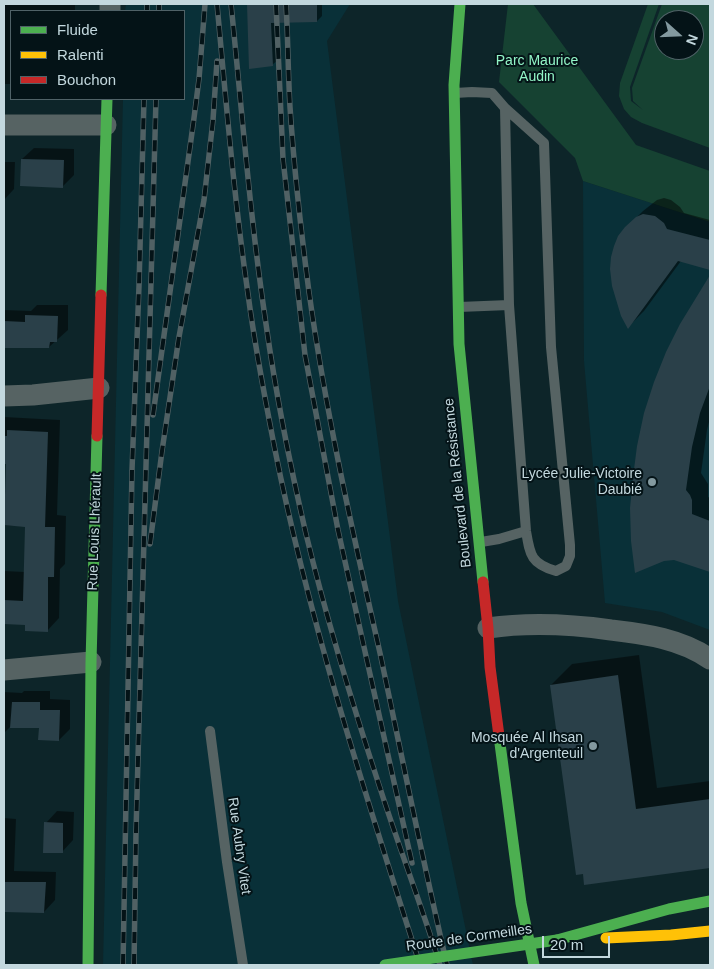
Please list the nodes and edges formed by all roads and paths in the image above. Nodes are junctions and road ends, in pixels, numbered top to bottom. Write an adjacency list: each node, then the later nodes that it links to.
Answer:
1 (460, 4): 3 (main road, Boulevard de la Résistance)
2 (447, 28): 3 (main road, Boulevard de la Résistance)
3 (455, 57): 4 (main road, Boulevard de la Résistance)
4 (454, 93): 6 (lane); 10 (main road, Boulevard de la Résistance)
5 (107, 100): 8 (main road, Rue Louis Lhérault)
6 (505, 108): 9 (lane); 13 (lane)
7 (4, 124): 8 (street)
8 (106, 125): 11 (main road, Rue Louis Lhérault)
9 (509, 305): 10 (lane); 13 (lane)
10 (458, 307): 14 (main road, Boulevard de la Résistance)
11 (100, 388): 12 (street); 17 (main road, Rue Louis Lhérault)
12 (4, 396)
13 (526, 532): 14 (lane)
14 (478, 542): 15 (main road, Boulevard de la Résistance)
15 (488, 628): 16 (street); 26 (main road, Boulevard de la Résistance)
16 (710, 659)
17 (91, 662): 18 (street); 23 (main road, Rue Louis Lhérault)
18 (4, 670)
19 (210, 731): 24 (lane, Rue Aubry Vitet)
20 (710, 901): 22 (main road, Route de Cormeilles)
21 (710, 931): 22 (main road, Route de Cormeilles)
22 (557, 940): 25 (main road, Route de Cormeilles, bridge)
23 (88, 965)
24 (242, 965)
25 (385, 965)
26 (534, 965)

